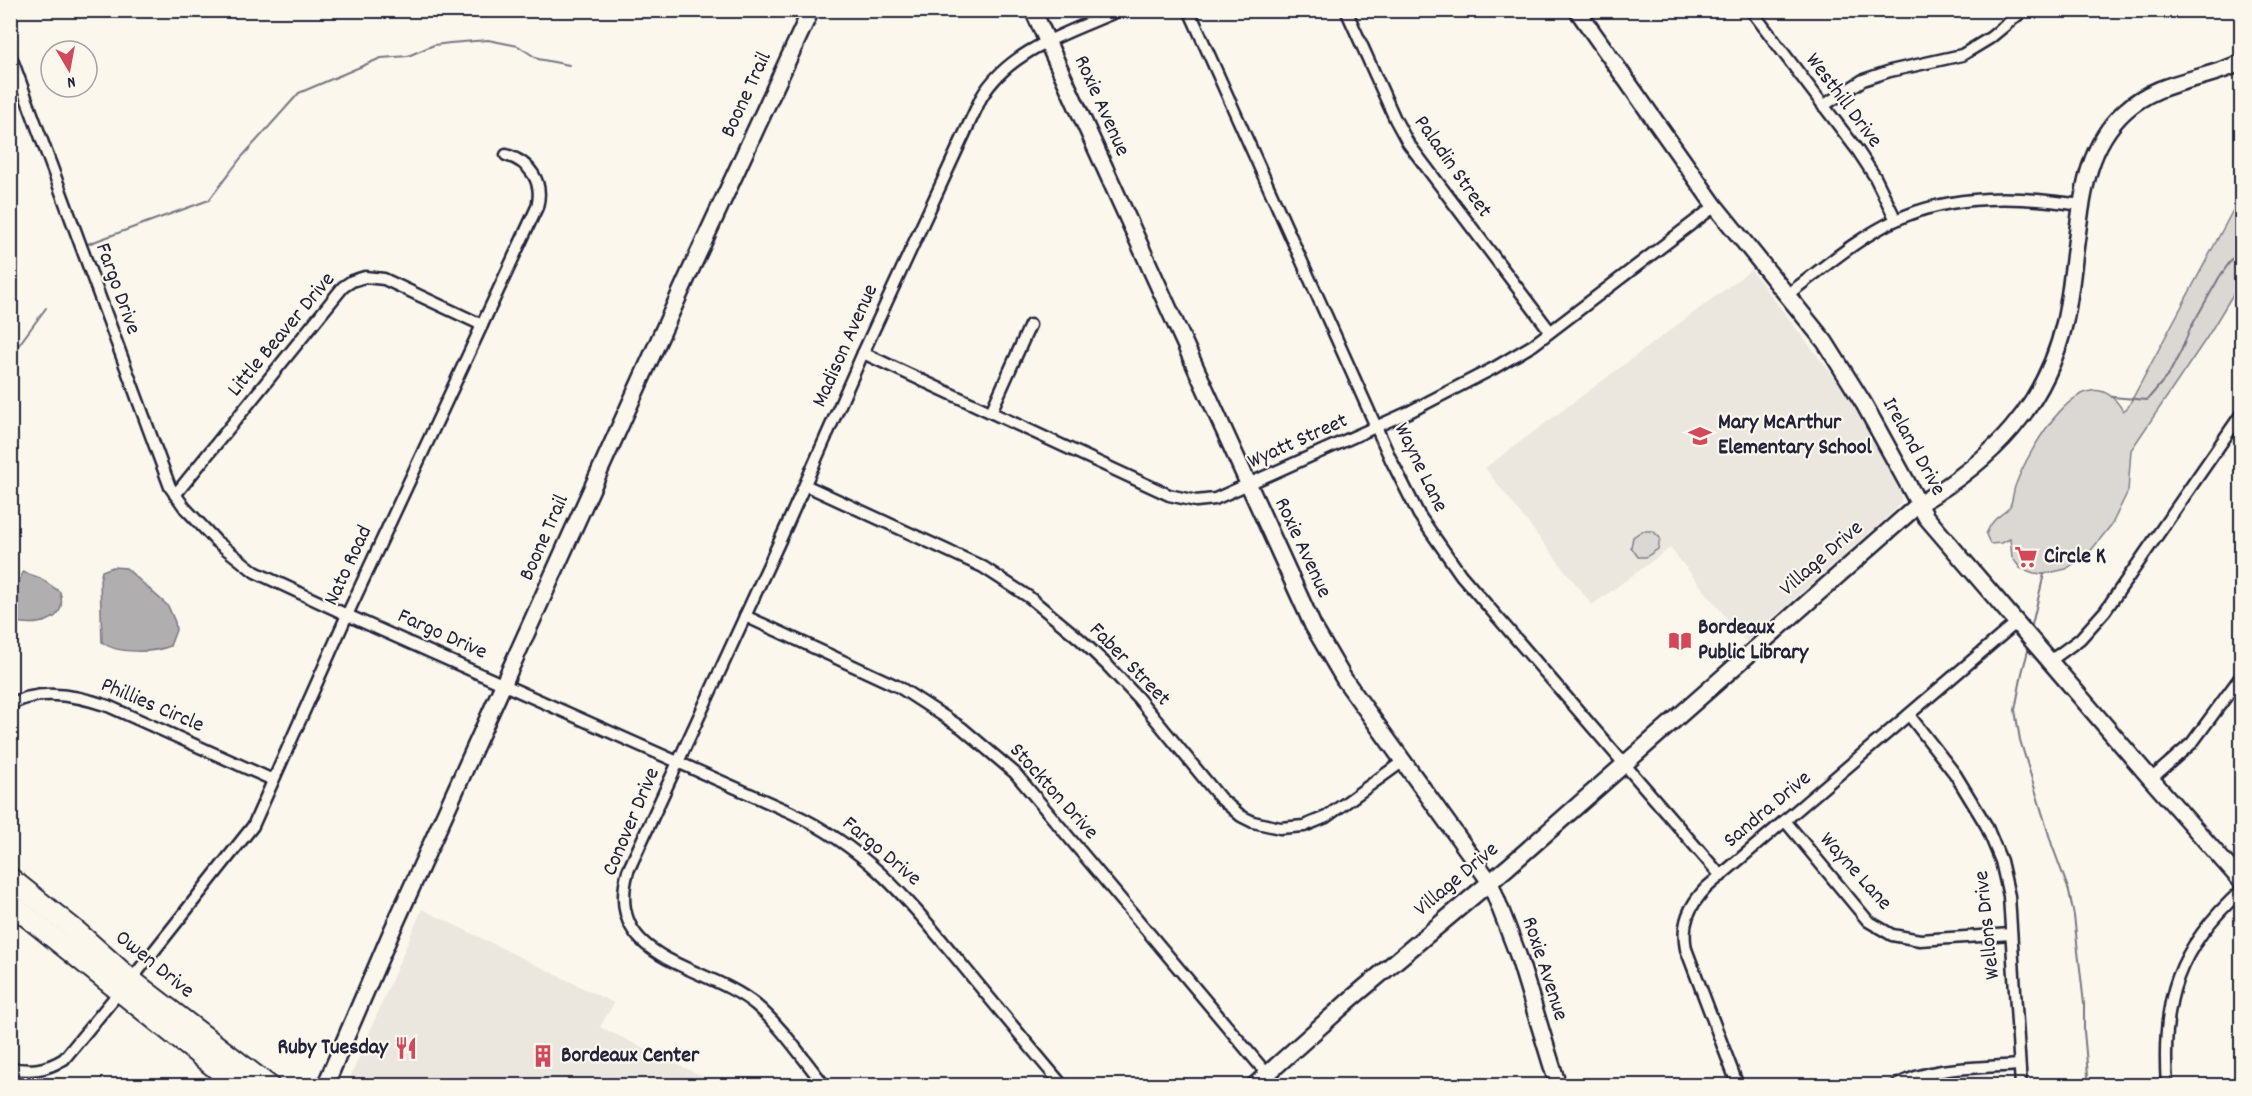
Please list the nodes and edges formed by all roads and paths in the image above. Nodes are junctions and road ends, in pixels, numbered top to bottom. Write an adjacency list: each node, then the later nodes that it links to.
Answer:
1 (811, 10): 34 (street, Boone Trail)
2 (1033, 10): 9 (street, Roxie Avenue)
3 (1120, 10): 9 (street, Madison Avenue)
4 (1189, 10): 24 (street, Wayne Lane)
5 (1346, 10): 20 (street, Paladin Street)
6 (1577, 10): 15 (street, Ireland Drive)
7 (1751, 10): 12 (street, Westhill Drive)
8 (2024, 10): 12 (street)
9 (1048, 43): 21 (street, Madison Avenue); 26 (street, Roxie Avenue)
10 (10, 54): 27 (street, Fargo Drive)
11 (2241, 62): 14 (street, Village Drive)
12 (1823, 105): 16 (street, Westhill Drive)
13 (506, 154): 19 (street, Nato Road)
14 (2081, 205): 16 (street); 28 (street, Village Drive)
15 (1715, 206): 17 (street, Ireland Drive); 20 (street, Wyatt Street)
16 (1896, 220): 17 (street)
17 (1787, 295): 28 (street, Ireland Drive)
18 (1030, 325): 22 (street)
19 (482, 326): 27 (street, Little Beaver Drive); 29 (street, Nato Road)
20 (1550, 331): 24 (street, Wyatt Street)
21 (863, 353): 22 (street, Wyatt Street); 25 (street, Madison Avenue)
22 (991, 412): 26 (street, Wyatt Street)
23 (2240, 419): 32 (street)
24 (1378, 427): 26 (street, Wyatt Street); 39 (street, Wayne Lane)
25 (805, 484): 30 (street, Madison Avenue); 37 (street, Faber Street)
26 (1248, 486): 37 (street, Roxie Avenue)
27 (175, 495): 29 (street, Fargo Drive)
28 (1919, 504): 31 (street, Ireland Drive); 39 (street, Village Drive)
29 (347, 615): 34 (street, Fargo Drive); 41 (street, Nato Road)
30 (745, 616): 38 (street, Madison Avenue); 53 (street, Stockton Drive)
31 (2017, 622): 32 (street, Ireland Drive); 36 (street, Sandra Drive)
32 (2050, 661): 40 (street, Ireland Drive)
33 (2241, 675): 40 (street)
34 (504, 684): 38 (street, Fargo Drive); 56 (street, Boone Trail)
35 (10, 705): 41 (street, Phillies Circle)
36 (1909, 715): 42 (street, Sandra Drive); 49 (street, Wellons Drive)
37 (1402, 762): 45 (street, Roxie Avenue)
38 (678, 763): 57 (street, Conover Drive); 58 (street, Fargo Drive)
39 (1624, 765): 43 (street, Wayne Lane); 45 (street, Village Drive)
40 (2151, 779): 46 (street, Ireland Drive)
41 (273, 780): 50 (street, Nato Road)
42 (1786, 822): 43 (street, Sandra Drive); 49 (street, Wayne Lane)
43 (1721, 876): 61 (street, Sandra Drive)
44 (10, 878): 50 (highway, Owen Drive)
45 (1490, 882): 53 (street, Village Drive); 60 (street, Roxie Avenue)
46 (2241, 882)
47 (2241, 890): 64 (street)
48 (10, 903): 50 (highway, Owen Drive)
49 (2011, 934): 51 (street, Wellons Drive)
50 (126, 986): 52 (street, Nato Road); 54 (highway, Owen Drive); 55 (highway, Owen Drive)
51 (2019, 1065): 62 (street); 63 (street, Wellons Drive)
52 (10, 1068)
53 (1267, 1074): 59 (street, Village Drive)
54 (238, 1086)
55 (269, 1086)
56 (324, 1086)
57 (825, 1086)
58 (1063, 1086)
59 (1254, 1086)
60 (1558, 1086)
61 (1737, 1086)
62 (1895, 1086)
63 (2021, 1086)
64 (2167, 1086)

